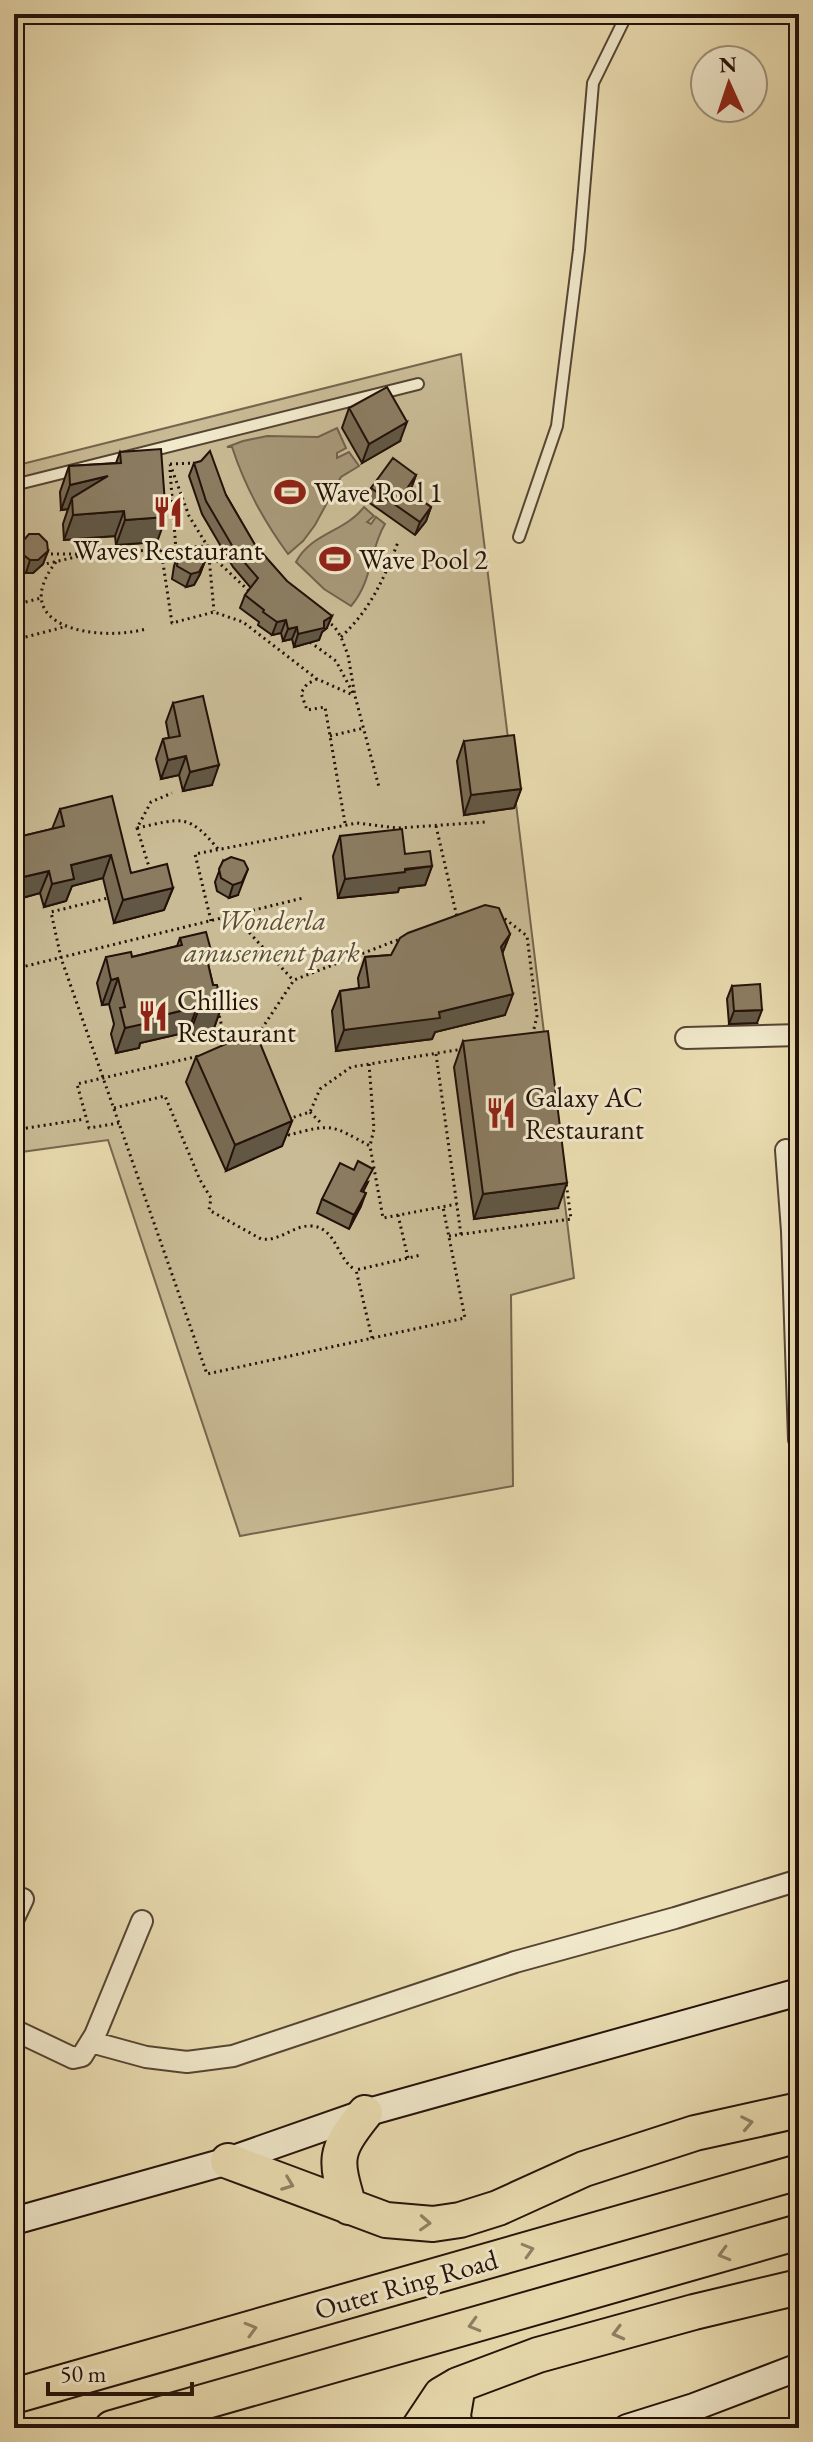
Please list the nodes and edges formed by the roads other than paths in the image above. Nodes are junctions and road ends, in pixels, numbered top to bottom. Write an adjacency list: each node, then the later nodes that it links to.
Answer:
1 (627, 14): 4 (lane)
2 (418, 384): 3 (lane)
3 (14, 485)
4 (519, 537)
5 (799, 1035): 6 (street)
6 (686, 1038)
7 (786, 1150): 8 (street)
8 (799, 1439)
9 (799, 1880): 13 (street)
10 (142, 1921): 13 (street)
11 (799, 1992): 15 (main road)
12 (14, 2030): 13 (street)
13 (91, 2042)
14 (799, 2110): 18 (highway, one-way to 14)
15 (365, 2113): 16 (main road); 18 (highway)
16 (228, 2161): 18 (highway, one-way to 18); 19 (main road)
17 (799, 2172): 24 (highway, Outer Ring Road, one-way to 17)
18 (349, 2207)
19 (14, 2221)
20 (799, 2232): 25 (highway, Outer Ring Road, one-way to 25)
21 (799, 2287): 23 (highway, one-way to 23)
22 (799, 2367): 28 (main road)
23 (458, 2385): 26 (highway); 27 (highway)
24 (14, 2396)
25 (112, 2428)
26 (419, 2428)
27 (455, 2428)
28 (627, 2428)

